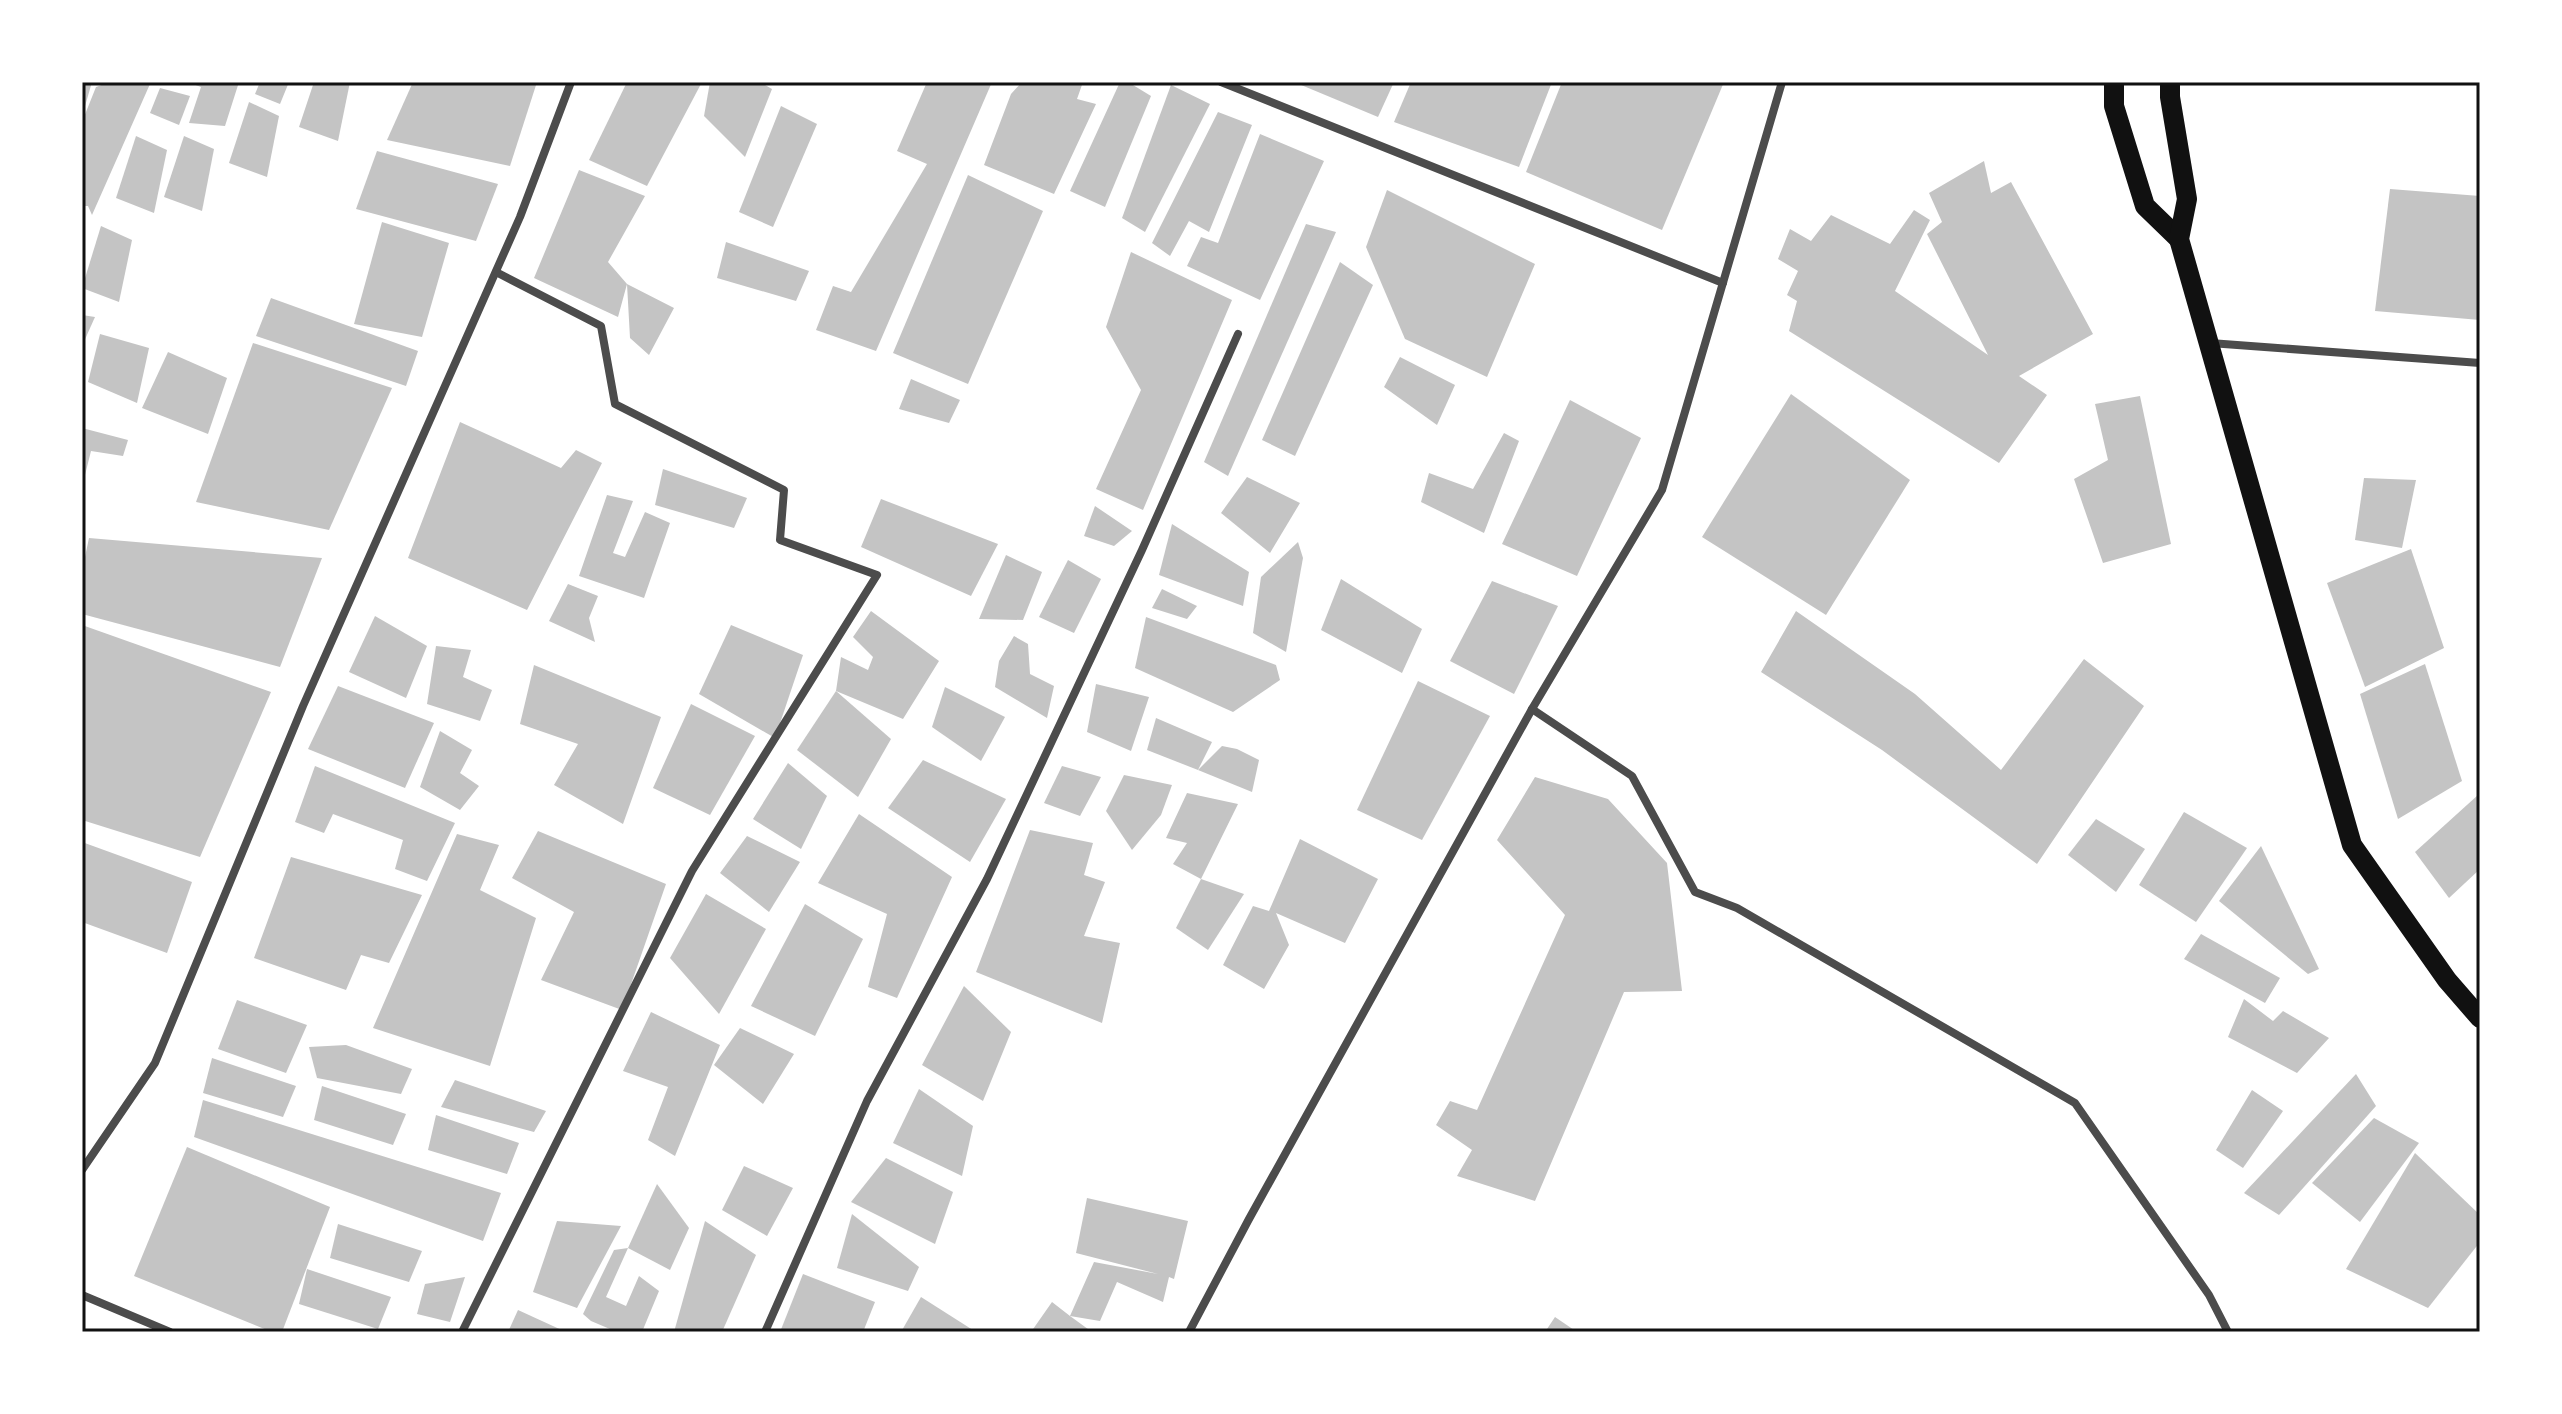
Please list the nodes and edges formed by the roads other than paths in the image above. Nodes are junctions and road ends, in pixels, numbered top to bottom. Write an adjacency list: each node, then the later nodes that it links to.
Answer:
1 (571, 82): 7 (street)
2 (1221, 82): 8 (street)
3 (1782, 82): 8 (street)
4 (2114, 82): 6 (main road)
5 (2170, 82): 6 (main road)
6 (2179, 239): 10 (main road)
7 (496, 272): 14 (street); 17 (street)
8 (1723, 283): 12 (street)
9 (1238, 334): 18 (street)
10 (2210, 343): 11 (street); 13 (main road)
11 (2480, 363)
12 (1532, 709): 19 (street); 20 (street)
13 (2480, 1018)
14 (82, 1170)
15 (82, 1295): 16 (street)
16 (170, 1332)
17 (462, 1332)
18 (765, 1332)
19 (1189, 1332)
20 (2228, 1332)

